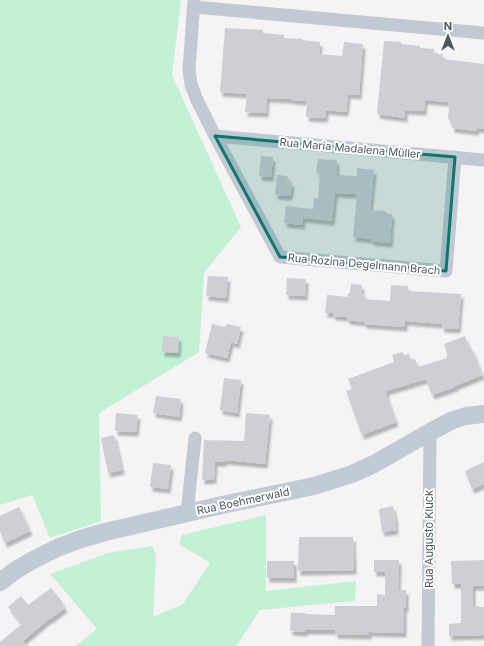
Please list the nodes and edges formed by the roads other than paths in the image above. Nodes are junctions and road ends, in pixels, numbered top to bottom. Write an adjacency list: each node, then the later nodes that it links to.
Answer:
1 (194, 4): 2 (street); 3 (street)
2 (484, 33)
3 (216, 136): 4 (street, Rua Maria Madalena Müller); 4 (street, Rua Rozina Degelmann Brach)
4 (455, 157): 5 (street, Rua Maria Madalena Müller)
5 (484, 160)
6 (484, 414): 7 (main road, Rua Boehmerwald)
7 (430, 432): 9 (main road, Rua Boehmerwald); 11 (street, Rua Augusto Kluck)
8 (195, 438): 9 (street)
9 (187, 514): 10 (main road, Rua Boehmerwald)
10 (0, 582)
11 (428, 646)

